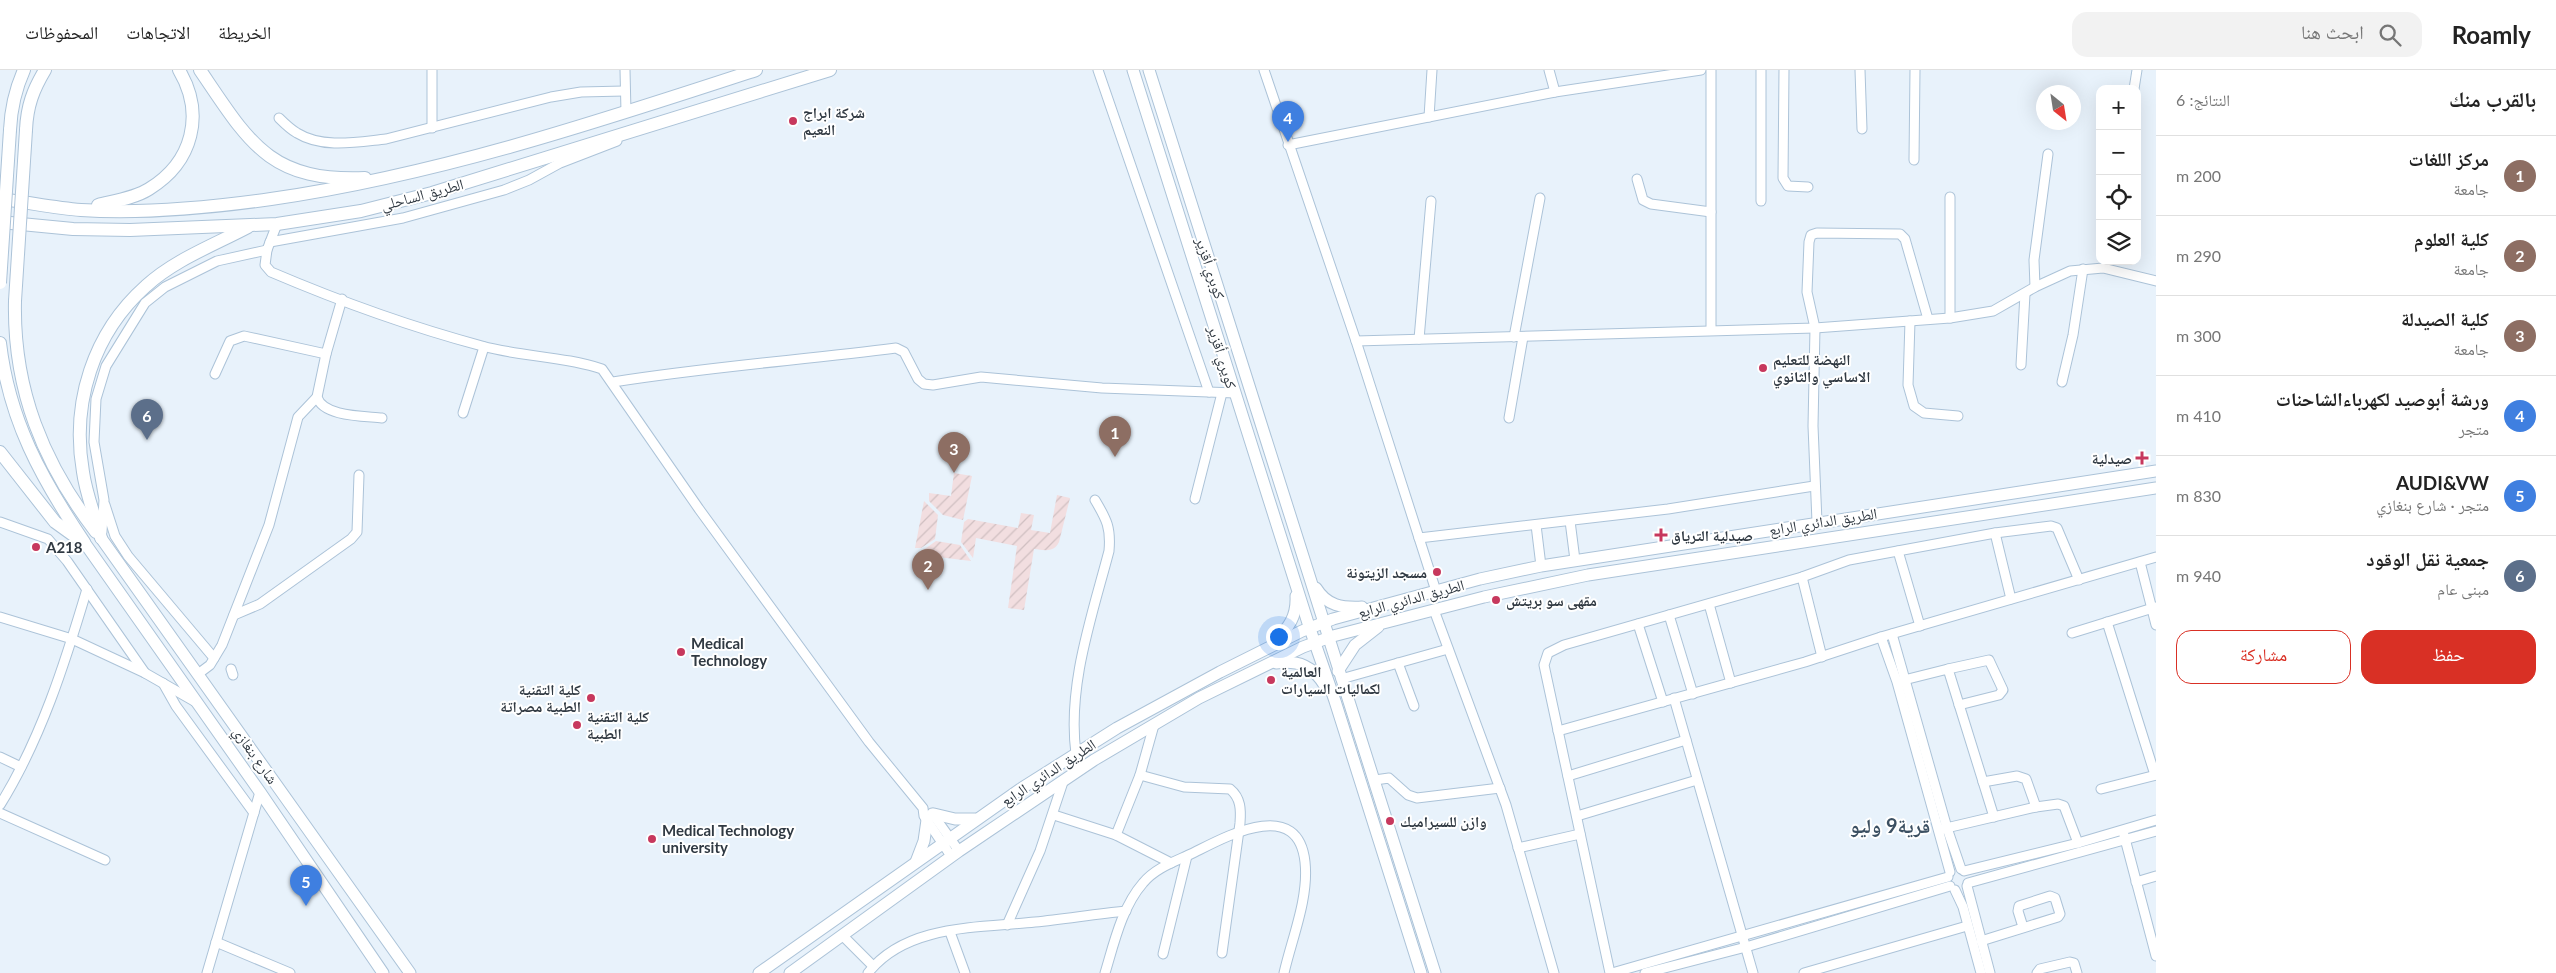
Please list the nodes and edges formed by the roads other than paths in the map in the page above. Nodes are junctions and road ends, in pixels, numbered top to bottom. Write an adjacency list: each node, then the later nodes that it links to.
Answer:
1 (24, 70): 51 (highway, bridge)
2 (45, 70): 91 (highway, bridge)
3 (179, 70): 42 (highway)
4 (200, 70): 34 (highway)
5 (432, 70): 28 (street)
6 (625, 70): 23 (street)
7 (756, 70): 25 (highway, الطريق الساحلي)
8 (830, 70): 29 (highway, الطريق الساحلي)
9 (1098, 70): 70 (street)
10 (1133, 70): 72 (main road, كويري أقزير)
11 (1148, 70): 99 (main road, كوبري أقزير)
12 (1264, 70): 31 (street)
13 (1432, 70): 26 (street)
14 (1549, 70): 24 (street)
15 (1701, 70): 24 (street)
16 (1711, 70): 43 (street)
17 (1761, 70): 41 (street)
18 (1784, 70): 36 (street)
19 (1860, 70): 30 (street)
20 (1915, 70): 33 (street)
21 (2137, 70): 22 (street)
22 (2135, 85)
23 (624, 92): 25 (street); 28 (street)
24 (1555, 92): 26 (street)
25 (626, 112): 34 (highway, الطريق الساحلي)
26 (1429, 117): 31 (street)
27 (279, 118): 28 (street)
28 (432, 128)
29 (633, 129): 45 (highway, الطريق الساحلي); 47 (street)
30 (1862, 129)
31 (1288, 144): 62 (street)
32 (2048, 154): 52 (street)
33 (1914, 160)
34 (417, 172): 42 (highway, الطريق الساحلي)
35 (1637, 179): 43 (street)
36 (1808, 187)
37 (1950, 197): 55 (street)
38 (1540, 198): 60 (street)
39 (0, 199): 42 (highway, الطريق الساحلي)
40 (1431, 201): 61 (street)
41 (1761, 201)
42 (81, 210)
43 (1711, 212): 59 (street)
44 (0, 222): 46 (highway, الطريق الساحلي)
45 (277, 224): 46 (highway, الطريق الساحلي); 47 (street)
46 (252, 225): 91 (highway)
47 (269, 246): 54 (street); 84 (street)
48 (2104, 265): 49 (street); 50 (street)
49 (2084, 269): 52 (street); 69 (street)
50 (2156, 281)
51 (0, 283)
52 (2035, 287): 53 (street)
53 (2025, 294): 55 (street); 66 (street)
54 (342, 299): 64 (street); 65 (street)
55 (1950, 318): 56 (street)
56 (1928, 319): 57 (street); 58 (street)
57 (1910, 321): 58 (street); 75 (street)
58 (1815, 328): 59 (street); 81 (street)
59 (1711, 330): 60 (street)
60 (1519, 337): 61 (street); 77 (street)
61 (1419, 339): 62 (street)
62 (1356, 341): 92 (street)
63 (0, 343): 93 (highway)
64 (484, 347): 68 (street); 74 (street)
65 (326, 354): 67 (street); 73 (street)
66 (2021, 365)
67 (215, 374)
68 (613, 382): 70 (street); 170 (street)
69 (2062, 382)
70 (1209, 392): 71 (street)
71 (1222, 393): 72 (street); 83 (street)
72 (1235, 393): 100 (main road, كويري أقزير)
73 (317, 397): 76 (street); 110 (street)
74 (464, 413)
75 (1958, 416)
76 (382, 418)
77 (1508, 418)
78 (0, 452): 93 (highway)
79 (2156, 471): 88 (main road, الطريق الدائري الرابع)
80 (359, 475): 110 (street)
81 (1814, 486): 86 (street); 88 (street)
82 (2156, 488): 109 (main road, الطريق الدائري الرابع)
83 (1195, 499)
84 (104, 500): 91 (street); 129 (street)
85 (1095, 500): 150 (street)
86 (1570, 521): 89 (street); 96 (street)
87 (0, 522): 103 (street)
88 (1816, 522): 96 (main road, الطريق الدائري الرابع)
89 (1536, 525): 92 (street); 98 (street)
90 (1995, 533): 94 (street); 102 (street); 105 (street)
91 (101, 538): 134 (main road, شارع بنغازي)
92 (1419, 538): 104 (street)
93 (84, 542): 142 (main road, شارع بنغازي)
94 (1898, 551): 101 (street); 118 (street)
95 (2156, 557): 97 (street)
96 (1576, 560): 98 (main road, الطريق الدائري الرابع)
97 (2140, 562): 102 (street); 108 (street)
98 (1542, 566): 104 (main road, الطريق الدائري الرابع)
99 (1308, 572): 107 (main road); 115 (main road, كوبري أقزير)
100 (1293, 577): 119 (main road, كويري أقزير); 126 (main road)
101 (1802, 577): 106 (street); 128 (street)
102 (2079, 580): 105 (street)
103 (87, 589): 124 (street); 133 (street)
104 (1436, 591): 107 (main road, الطريق الدائري الرابع)
105 (2011, 599): 118 (street)
106 (1709, 604): 111 (street); 138 (street)
107 (1381, 606): 115 (main road, الطريق الدائري الرابع)
108 (2153, 608): 114 (street); 117 (street)
109 (1434, 610): 113 (main road, الطريق الدائري الرابع); 127 (street)
110 (234, 615): 129 (street)
111 (1670, 615): 116 (street); 139 (street)
112 (0, 617): 124 (street)
113 (1393, 619): 123 (main road, الطريق الدائري الرابع); 135 (main road)
114 (2107, 622): 120 (street); 155 (street)
115 (1323, 623): 119 (main road, الطريق الدائري الرابع); 123 (main road, كوبري أقزير)
116 (1638, 624): 143 (street); 147 (street)
117 (2156, 625)
118 (1920, 626): 121 (street)
119 (1309, 628): 125 (main road, كويري أقزير); 126 (main road, الطريق الدائري الرابع)
120 (2072, 633)
121 (1892, 634): 122 (street); 136 (street)
122 (1881, 637): 128 (street); 136 (street)
123 (1328, 638): 125 (main road, الطريق الدائري الرابع); 135 (main road, كوبري أقزير)
124 (72, 639): 133 (street); 153 (street)
125 (1314, 643): 131 (main road, الطريق الدائري الرابع); 141 (main road, كويري أقزير)
126 (1265, 649): 150 (main road, الطريق الدائري الرابع)
127 (1448, 649): 130 (street); 161 (street)
128 (1822, 657): 138 (street)
129 (214, 658): 134 (street)
130 (1398, 663): 135 (street); 145 (street)
131 (1260, 667): 141 (main road); 146 (main road, الطريق الدائري الرابع)
132 (1948, 669): 136 (street); 144 (street); 144 (street)
133 (145, 673): 137 (street)
134 (198, 674): 149 (main road, شارع بنغازي)
135 (1340, 675): 157 (main road, كوبري أقزير)
136 (1901, 681): 174 (street)
137 (162, 683): 142 (street); 167 (street)
138 (1732, 684): 139 (street)
139 (1693, 694): 140 (street)
140 (1674, 698): 143 (street); 148 (street)
141 (1335, 701): 218 (main road, كويري أقزير)
142 (196, 702): 152 (main road, شارع بنغازي)
143 (1663, 702): 147 (street)
144 (1959, 705): 160 (street)
145 (1414, 706)
146 (1154, 725): 154 (street); 159 (main road, الطريق الدائري الرابع)
147 (1558, 731): 156 (street)
148 (1686, 740): 156 (street); 158 (street)
149 (254, 753): 152 (main road); 212 (main road, شارع بنغازي)
150 (1076, 754): 172 (main road, الطريق الدائري الرابع)
151 (0, 757): 153 (street)
152 (240, 763): 163 (main road, شارع بنغازي)
153 (21, 767): 164 (street)
154 (1140, 775): 176 (street); 179 (street)
155 (2155, 775): 162 (street)
156 (1568, 776): 169 (street)
157 (1375, 780): 161 (street); 219 (main road, كوبري أقزير)
158 (1697, 780): 169 (street); 201 (street)
159 (1063, 782): 168 (street); 184 (main road, الطريق الدائري الرابع)
160 (1983, 782): 165 (street); 171 (street)
161 (1500, 788): 183 (street)
162 (2101, 789)
163 (260, 792): 167 (street); 211 (main road, شارع بنغازي)
164 (0, 805)
165 (2036, 807): 171 (street); 182 (street)
166 (0, 813): 186 (street)
167 (254, 813): 203 (street)
168 (1054, 815): 179 (street); 196 (street)
169 (1576, 816): 178 (street)
170 (930, 817): 172 (main road); 180 (street); 187 (main road)
171 (1994, 817): 174 (street)
172 (975, 819): 180 (main road, الطريق الدائري الرابع)
173 (2156, 820): 175 (street)
174 (1943, 829): 189 (street); 190 (street)
175 (2122, 830): 181 (street); 182 (street)
176 (1239, 831): 185 (street); 205 (street); 217 (street)
177 (2156, 831): 181 (street)
178 (1580, 834): 183 (street); 221 (street)
179 (1116, 835): 188 (street)
180 (946, 840): 184 (street); 187 (main road, الطريق الدائري الرابع)
181 (2125, 840): 192 (street); 193 (street)
182 (2078, 843): 189 (street)
183 (1518, 848): 220 (street)
184 (955, 853): 200 (main road, الطريق الدائري الرابع)
185 (1187, 856): 188 (street); 206 (street)
186 (105, 860)
187 (916, 862): 213 (main road, الطريق الدائري الرابع)
188 (1171, 863): 195 (street)
189 (1963, 870): 190 (street); 193 (street)
190 (1949, 874): 194 (street); 201 (street)
191 (2156, 876): 192 (street)
192 (2136, 882): 207 (street)
193 (1967, 884): 194 (street); 202 (street)
194 (1953, 888): 197 (street); 204 (street)
195 (1126, 911): 196 (street); 216 (street)
196 (1007, 925): 199 (street)
197 (1967, 926): 224 (street); 225 (street)
198 (2023, 927): 198 (street); 202 (street)
199 (950, 932): 208 (street); 215 (street)
200 (842, 935): 208 (street); 214 (main road, الطريق الدائري الرابع)
201 (1743, 937): 204 (street); 221 (street)
202 (1981, 941): 226 (street)
203 (216, 942): 209 (street); 210 (street)
204 (1746, 947): 222 (street); 223 (street)
205 (1222, 953)
206 (1163, 954)
207 (2156, 956)
208 (871, 970)
209 (207, 973)
210 (290, 973)
211 (383, 973)
212 (410, 973)
213 (759, 973)
214 (790, 973)
215 (965, 973)
216 (1105, 973)
217 (1284, 973)
218 (1421, 973)
219 (1435, 973)
220 (1554, 973)
221 (1611, 973)
222 (1646, 973)
223 (1753, 973)
224 (1804, 973)
225 (1981, 973)
226 (1990, 973)
227 (2037, 973): 228 (street)
228 (2077, 973)

